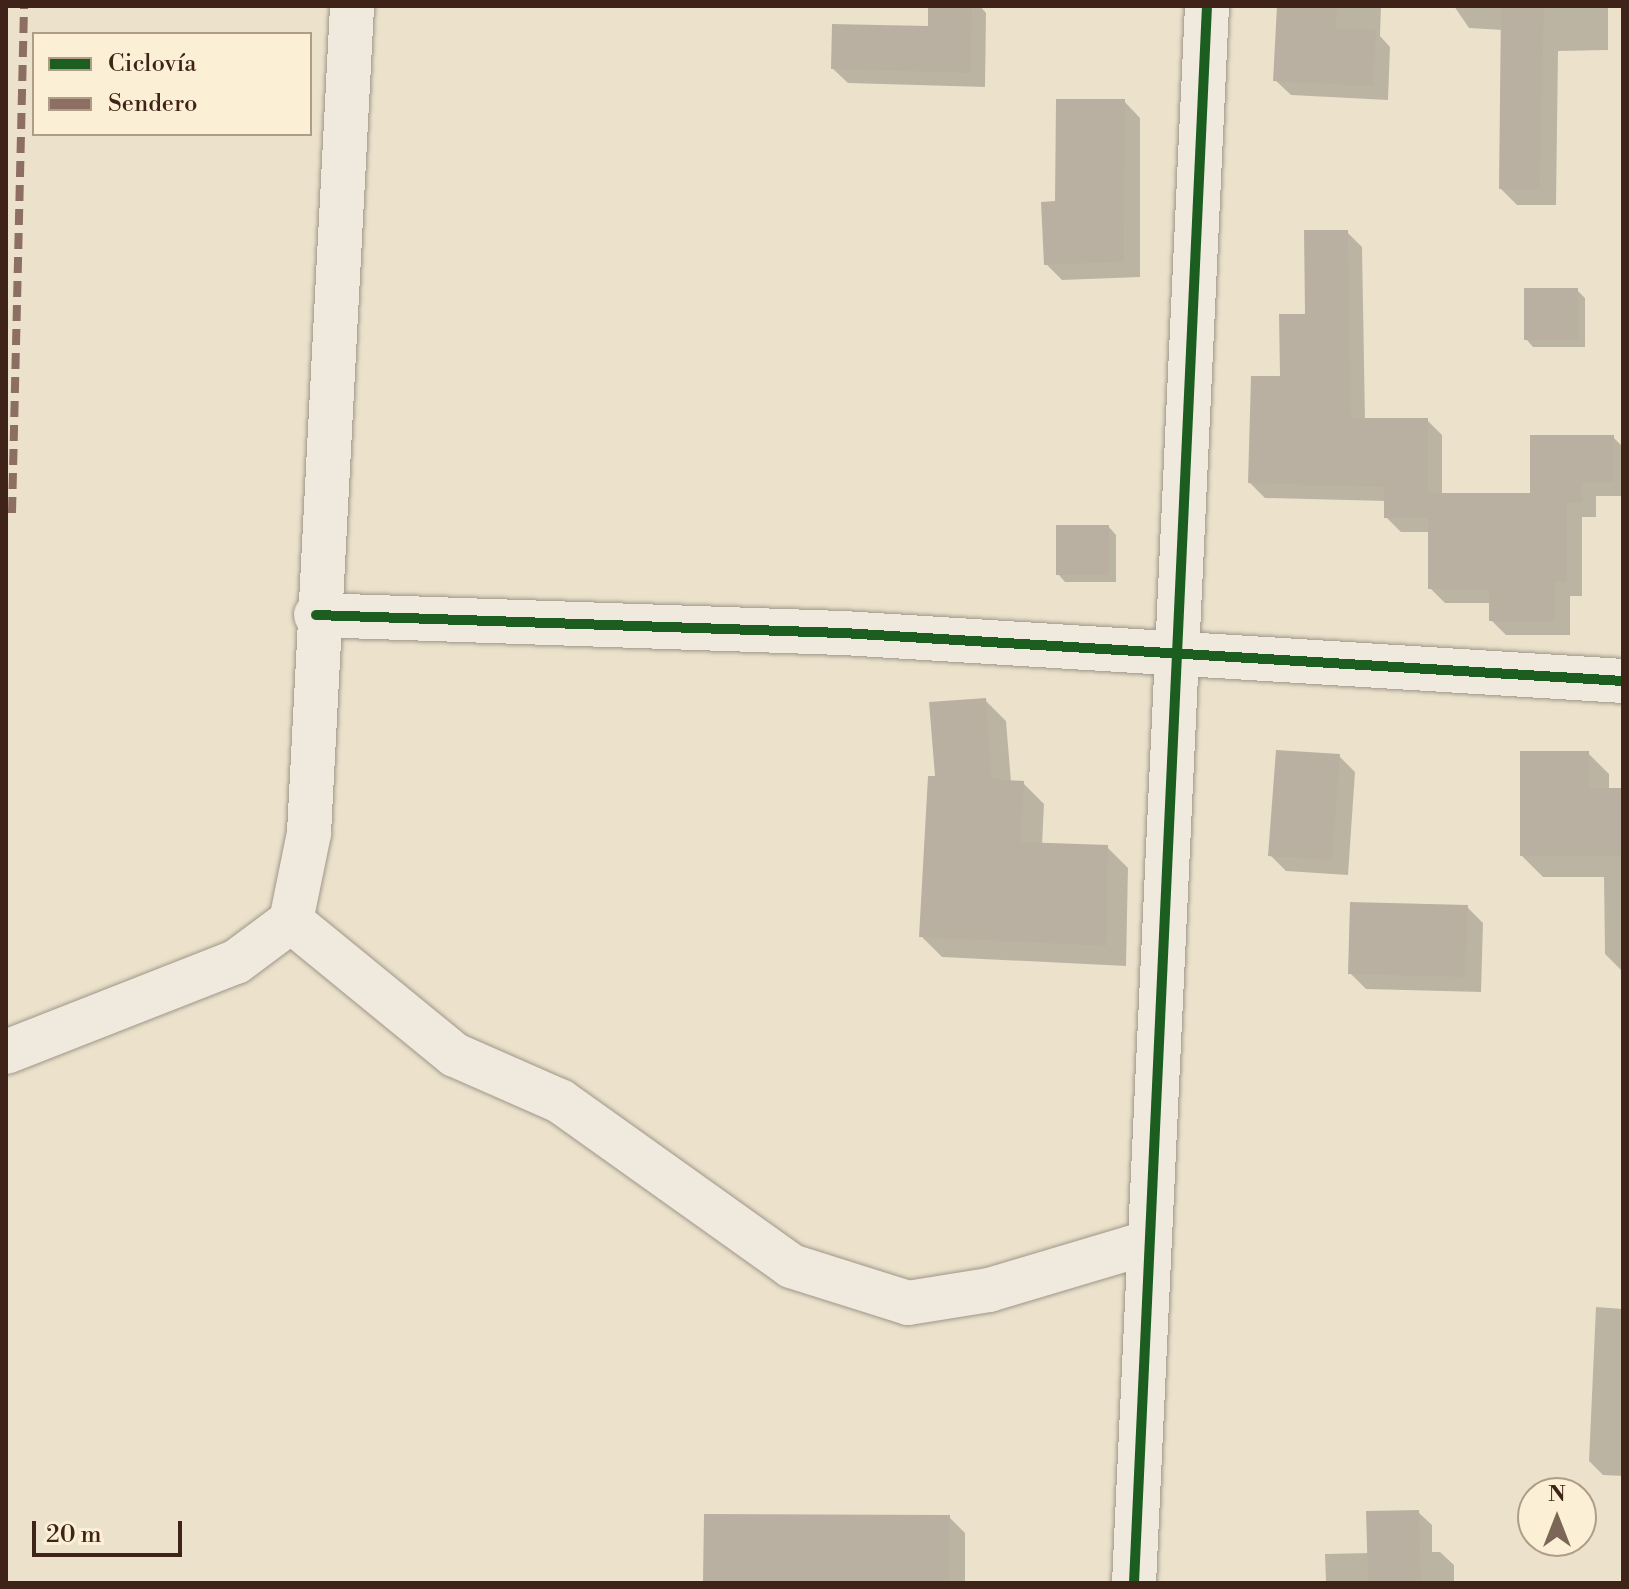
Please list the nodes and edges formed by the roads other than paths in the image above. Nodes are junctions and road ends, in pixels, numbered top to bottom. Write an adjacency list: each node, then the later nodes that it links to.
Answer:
1 (352, 6): 3 (street)
2 (1207, 6): 4 (street)
3 (316, 615): 4 (street); 6 (street)
4 (1178, 657): 5 (street); 8 (street)
5 (1623, 681)
6 (291, 921): 7 (street); 8 (street)
7 (6, 1052)
8 (1150, 1242): 9 (street)
9 (1134, 1583)

